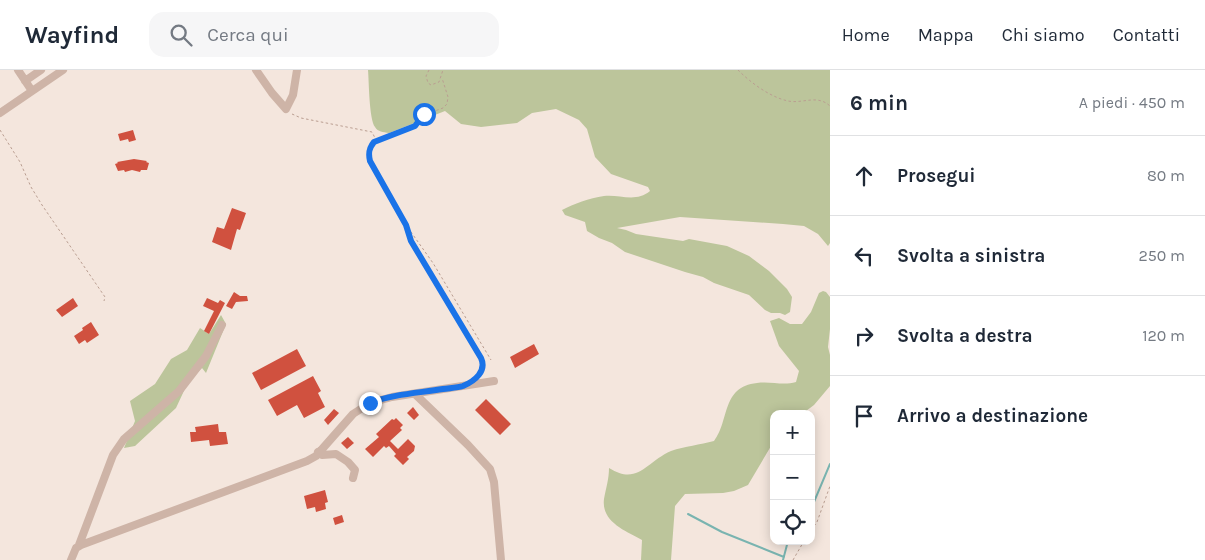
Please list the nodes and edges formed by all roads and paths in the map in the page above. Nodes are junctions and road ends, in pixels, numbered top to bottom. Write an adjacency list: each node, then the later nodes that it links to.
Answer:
1 (18, 70): 10 (street)
2 (41, 70): 10 (street)
3 (63, 70): 11 (street)
4 (256, 70): 13 (street)
5 (297, 70): 13 (street)
6 (429, 70): 9 (path)
7 (444, 70): 9 (path)
8 (738, 70): 12 (path)
9 (442, 78): 16 (path)
10 (25, 80): 11 (street)
11 (32, 91): 14 (street)
12 (830, 106)
13 (286, 109): 16 (path)
14 (0, 113)
15 (0, 130): 18 (path)
16 (374, 142): 17 (path)
17 (406, 225): 20 (path); 21 (path)
18 (104, 301)
19 (222, 325): 28 (street)
20 (491, 360)
21 (476, 377)
22 (494, 381): 23 (street)
23 (415, 394): 24 (street); 31 (street)
24 (318, 452): 25 (street); 28 (street)
25 (353, 478)
26 (830, 486): 27 (path)
27 (815, 525)
28 (79, 545): 30 (street)
29 (802, 545): 32 (path)
30 (71, 560)
31 (501, 560)
32 (793, 560)

